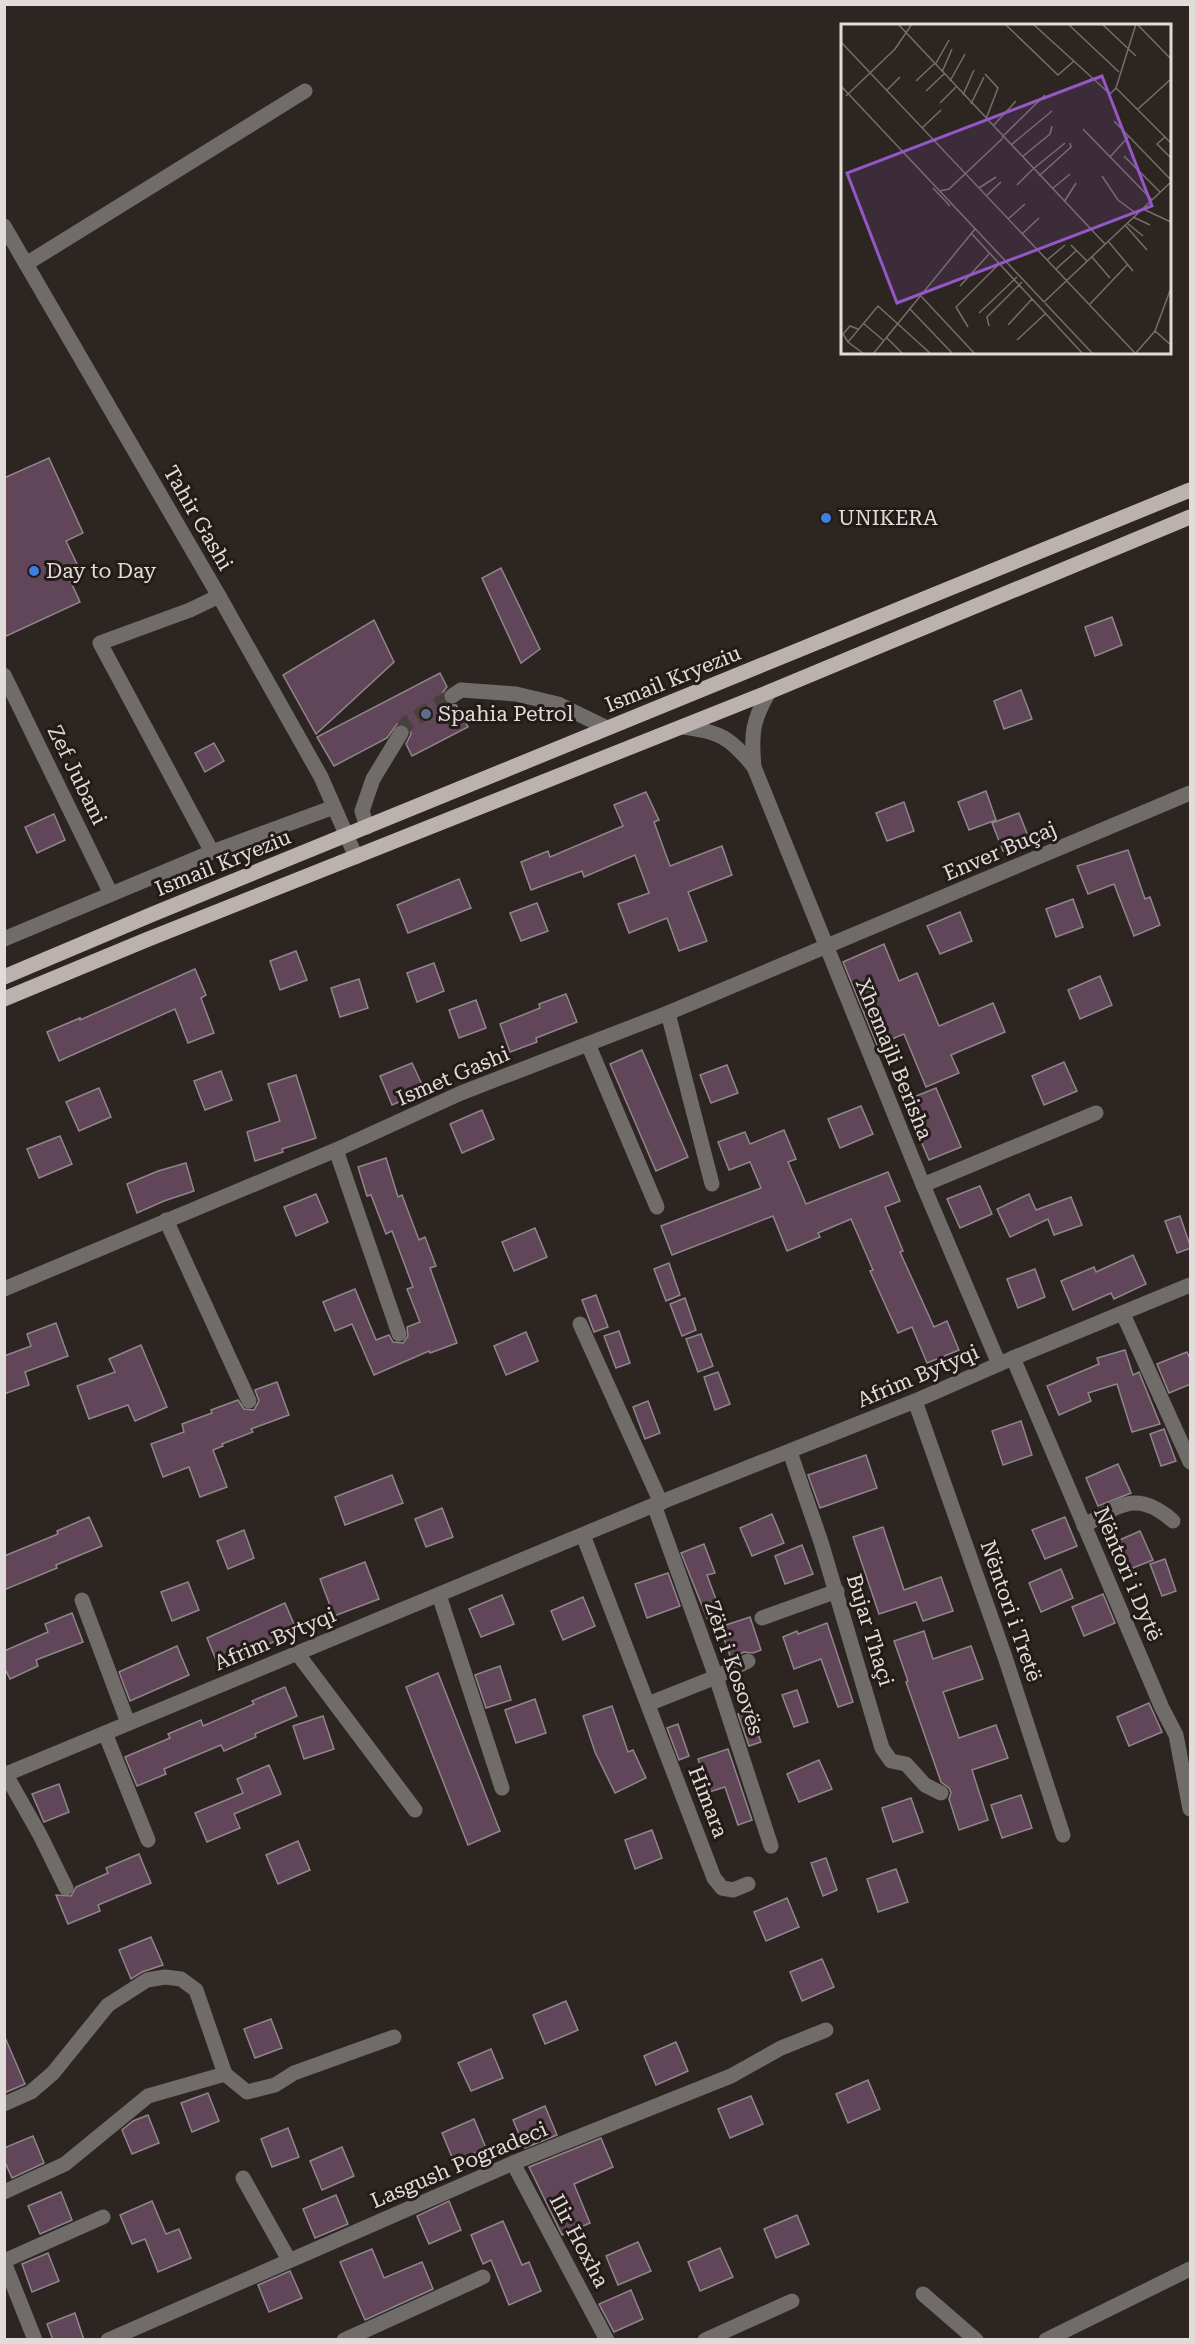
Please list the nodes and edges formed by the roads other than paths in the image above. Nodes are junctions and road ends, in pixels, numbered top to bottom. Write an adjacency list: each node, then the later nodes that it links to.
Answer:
1 (305, 91): 3 (street)
2 (4, 226): 3 (street, Tahir Gashi)
3 (26, 264): 6 (street, Tahir Gashi)
4 (1191, 490): 11 (main road, Ismail Kryeziu)
5 (1191, 517): 8 (main road, Ismail Kryeziu)
6 (219, 596): 15 (street, Tahir Gashi); 18 (street)
7 (4, 675): 20 (street, Zef Jubani)
8 (769, 692): 10 (main road, Ismail Kryeziu); 13 (street, Xhemajli Berisha)
9 (452, 696): 11 (street)
10 (682, 727): 13 (street, Xhemajli Berisha); 19 (main road, Ismail Kryeziu)
11 (607, 728): 16 (main road, Ismail Kryeziu)
12 (401, 733): 16 (street)
13 (754, 767): 22 (street, Xhemajli Berisha)
14 (1191, 793): 22 (street, Enver Buçaj)
15 (334, 807): 17 (street, Tahir Gashi); 18 (street)
16 (367, 826): 17 (main road, Ismail Kryeziu)
17 (348, 835): 19 (street, Tahir Gashi); 23 (main road, Ismail Kryeziu)
18 (212, 852): 20 (street)
19 (356, 857): 24 (main road, Ismail Kryeziu)
20 (111, 894): 21 (street)
21 (4, 939)
22 (826, 947): 25 (street, Ismet Gashi); 30 (street, Xhemajli Berisha)
23 (4, 977)
24 (4, 999)
25 (668, 1013): 26 (street, Ismet Gashi); 29 (street)
26 (588, 1044): 28 (street, Ismet Gashi); 31 (street)
27 (1096, 1113): 30 (street)
28 (336, 1150): 32 (street, Ismet Gashi); 37 (street)
29 (712, 1184)
30 (923, 1185): 38 (street, Xhemajli Berisha)
31 (657, 1206)
32 (166, 1220): 34 (street, Ismet Gashi); 39 (street)
33 (1191, 1285): 35 (street, Afrim Bytyqi)
34 (4, 1289)
35 (1123, 1314): 38 (street, Afrim Bytyqi); 42 (street)
36 (580, 1324): 43 (street)
37 (399, 1334)
38 (1006, 1361): 40 (street, Afrim Bytyqi); 45 (street, Nëntori i Dytë)
39 (249, 1401)
40 (915, 1401): 41 (street, Afrim Bytyqi); 62 (street, Nëntori i Tretë)
41 (790, 1452): 43 (street, Afrim Bytyqi); 47 (street, Bujar Thaçi)
42 (1191, 1462)
43 (658, 1504): 46 (street, Afrim Bytyqi); 53 (street, Zëri i Kosovës)
44 (1173, 1521): 45 (street)
45 (1084, 1526): 60 (street, Nëntori i Dytë)
46 (583, 1535): 48 (street, Afrim Bytyqi); 54 (street, Himara)
47 (837, 1591): 50 (street); 59 (street, Bujar Thaçi)
48 (439, 1595): 51 (street, Afrim Bytyqi); 58 (street)
49 (82, 1600): 55 (street)
50 (762, 1618)
51 (297, 1653): 55 (street, Afrim Bytyqi); 61 (street)
52 (748, 1661): 53 (street)
53 (716, 1677): 54 (street); 64 (street, Zëri i Kosovës)
54 (648, 1704): 65 (street, Himara)
55 (128, 1724): 56 (street, Afrim Bytyqi)
56 (105, 1733): 57 (street, Afrim Bytyqi); 63 (street)
57 (5, 1775): 66 (street, Afrim Bytyqi)
58 (502, 1788)
59 (941, 1793)
60 (1191, 1809)
61 (415, 1810)
62 (1063, 1835)
63 (148, 1840)
64 (771, 1846)
65 (748, 1884)
66 (66, 1888)
67 (826, 2030): 71 (street, Lasgush Pogradeci)
68 (394, 2037): 69 (street)
69 (225, 2074): 70 (street); 73 (street)
70 (4, 2104)
71 (513, 2163): 75 (street, Lasgush Pogradeci); 84 (street, Ilir Hoxha)
72 (243, 2178): 75 (street)
73 (4, 2192)
74 (103, 2217): 76 (street)
75 (289, 2260): 82 (street, Lasgush Pogradeci)
76 (4, 2261): 81 (street)
77 (1191, 2269): 87 (street)
78 (483, 2277): 83 (street)
79 (923, 2294): 86 (street)
80 (792, 2301): 85 (street)
81 (35, 2340)
82 (108, 2340)
83 (344, 2340)
84 (608, 2340)
85 (705, 2340)
86 (976, 2340)
87 (1046, 2340)

